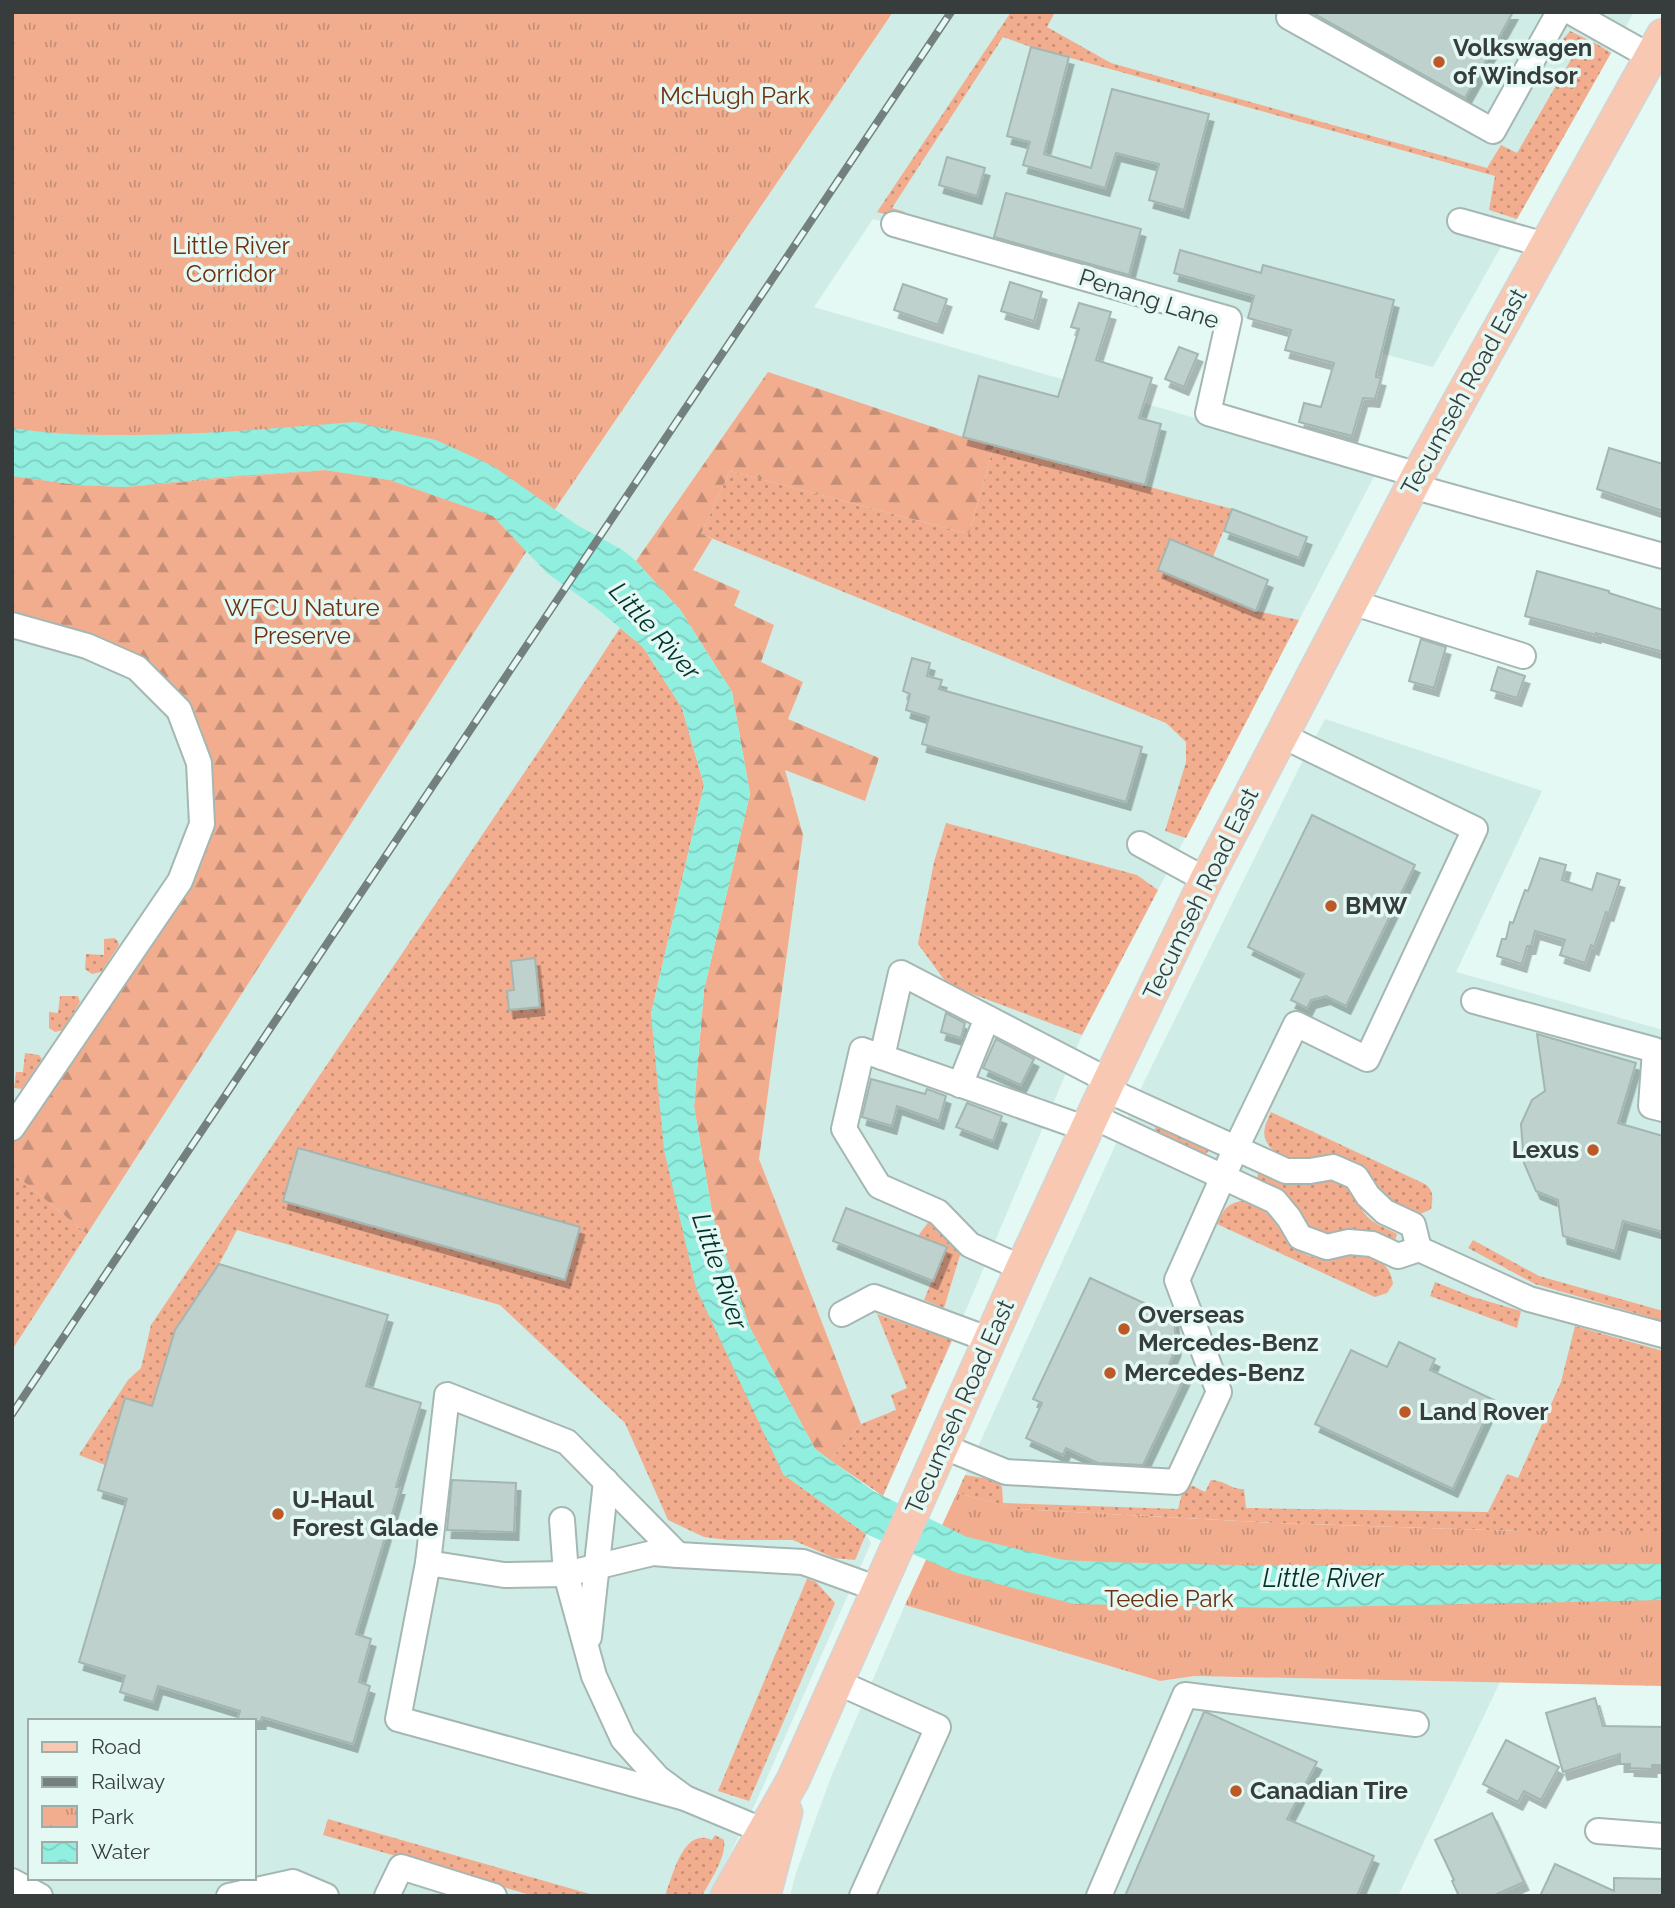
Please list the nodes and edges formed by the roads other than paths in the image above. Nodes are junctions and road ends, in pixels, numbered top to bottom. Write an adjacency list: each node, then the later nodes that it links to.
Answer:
1 (1559, 12): 3 (street)
2 (1572, 12): 4 (street)
3 (1289, 17)
4 (1657, 46): 7 (main road, Tecumseh Road East)
5 (1460, 221): 7 (street)
6 (894, 224): 8 (street, Penang Lane)
7 (1545, 246): 8 (main road, Tecumseh Road East)
8 (1415, 480): 9 (street); 10 (main road, Tecumseh Road East)
9 (1663, 556)
10 (1351, 602): 12 (street); 13 (main road, Tecumseh Road East)
11 (12, 625): 22 (street)
12 (1523, 656)
13 (1281, 736): 15 (main road, Tecumseh Road East); 23 (street)
14 (1140, 844): 15 (street)
15 (1206, 880): 20 (main road, Tecumseh Road East)
16 (1474, 1001): 21 (street)
17 (987, 1018): 18 (street); 19 (street); 20 (street)
18 (882, 1057): 19 (street); 26 (street)
19 (960, 1085): 20 (street)
20 (1098, 1104): 23 (street); 24 (street); 26 (main road, Tecumseh Road East)
21 (1663, 1109)
22 (12, 1128)
23 (1237, 1148): 24 (street); 25 (street)
24 (1224, 1177): 25 (street); 30 (street)
25 (1419, 1249): 28 (street)
26 (1022, 1268): 29 (main road, Tecumseh Road East)
27 (842, 1314): 29 (street)
28 (1663, 1335)
29 (990, 1340): 30 (main road, Tecumseh Road East)
30 (942, 1446): 37 (main road, Tecumseh Road East)
31 (606, 1481): 33 (street); 34 (street); 35 (street)
32 (562, 1520): 36 (street)
33 (678, 1555): 35 (street); 37 (street)
34 (428, 1563): 36 (street); 42 (street)
35 (597, 1567): 36 (street); 38 (street)
36 (566, 1574): 38 (street)
37 (878, 1589): 39 (main road, Tecumseh Road East)
38 (588, 1652): 42 (street)
39 (837, 1682): 41 (main road, Tecumseh Road East); 54 (street)
40 (1416, 1724): 55 (street)
41 (793, 1780): 43 (main road, Tecumseh Road East); 53 (main road, Tecumseh Road East)
42 (685, 1798): 43 (street)
43 (764, 1831): 52 (main road, Tecumseh Road East)
44 (1598, 1831): 45 (street)
45 (1663, 1836)
46 (12, 1881): 47 (street)
47 (40, 1896)
48 (229, 1896): 49 (street)
49 (326, 1896)
50 (387, 1896): 51 (street)
51 (494, 1896)
52 (727, 1896)
53 (764, 1896)
54 (862, 1896)
55 (1099, 1896)

